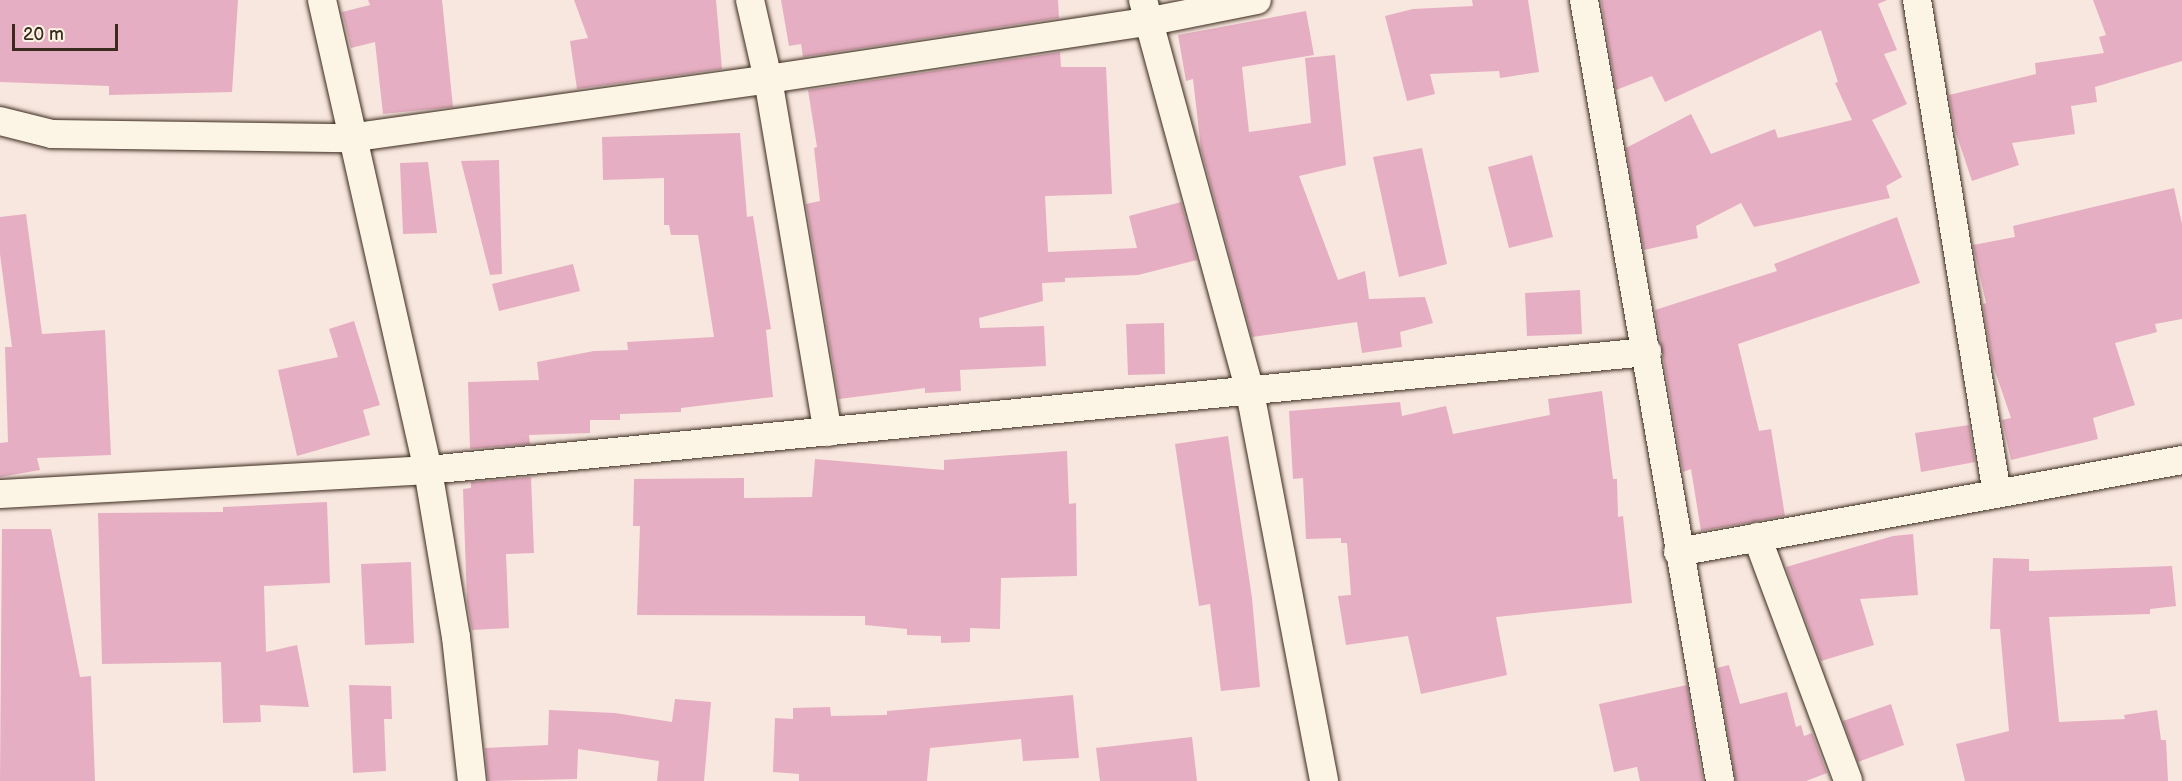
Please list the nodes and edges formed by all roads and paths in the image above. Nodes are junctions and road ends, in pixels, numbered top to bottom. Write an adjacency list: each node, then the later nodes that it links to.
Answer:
1 (322, 0): 10 (street)
2 (750, 0): 7 (street)
3 (1257, 0): 6 (street)
4 (1584, 0): 12 (street)
5 (1917, 0): 18 (street)
6 (1144, 11): 7 (street); 13 (street)
7 (768, 80): 10 (street); 14 (street)
8 (0, 121): 9 (street)
9 (52, 134): 10 (street); 11 (street)
10 (350, 138): 16 (street)
11 (0, 139)
12 (1647, 352): 13 (street); 20 (street)
13 (1249, 387): 14 (street); 22 (street)
14 (828, 432): 16 (street)
15 (2182, 460): 18 (street)
16 (428, 470): 17 (street); 21 (street)
17 (0, 494)
18 (1997, 494): 19 (street)
19 (1757, 537): 20 (street); 24 (street)
20 (1678, 552): 23 (street)
21 (472, 781)
22 (1324, 781)
23 (1720, 781)
24 (1848, 781)

